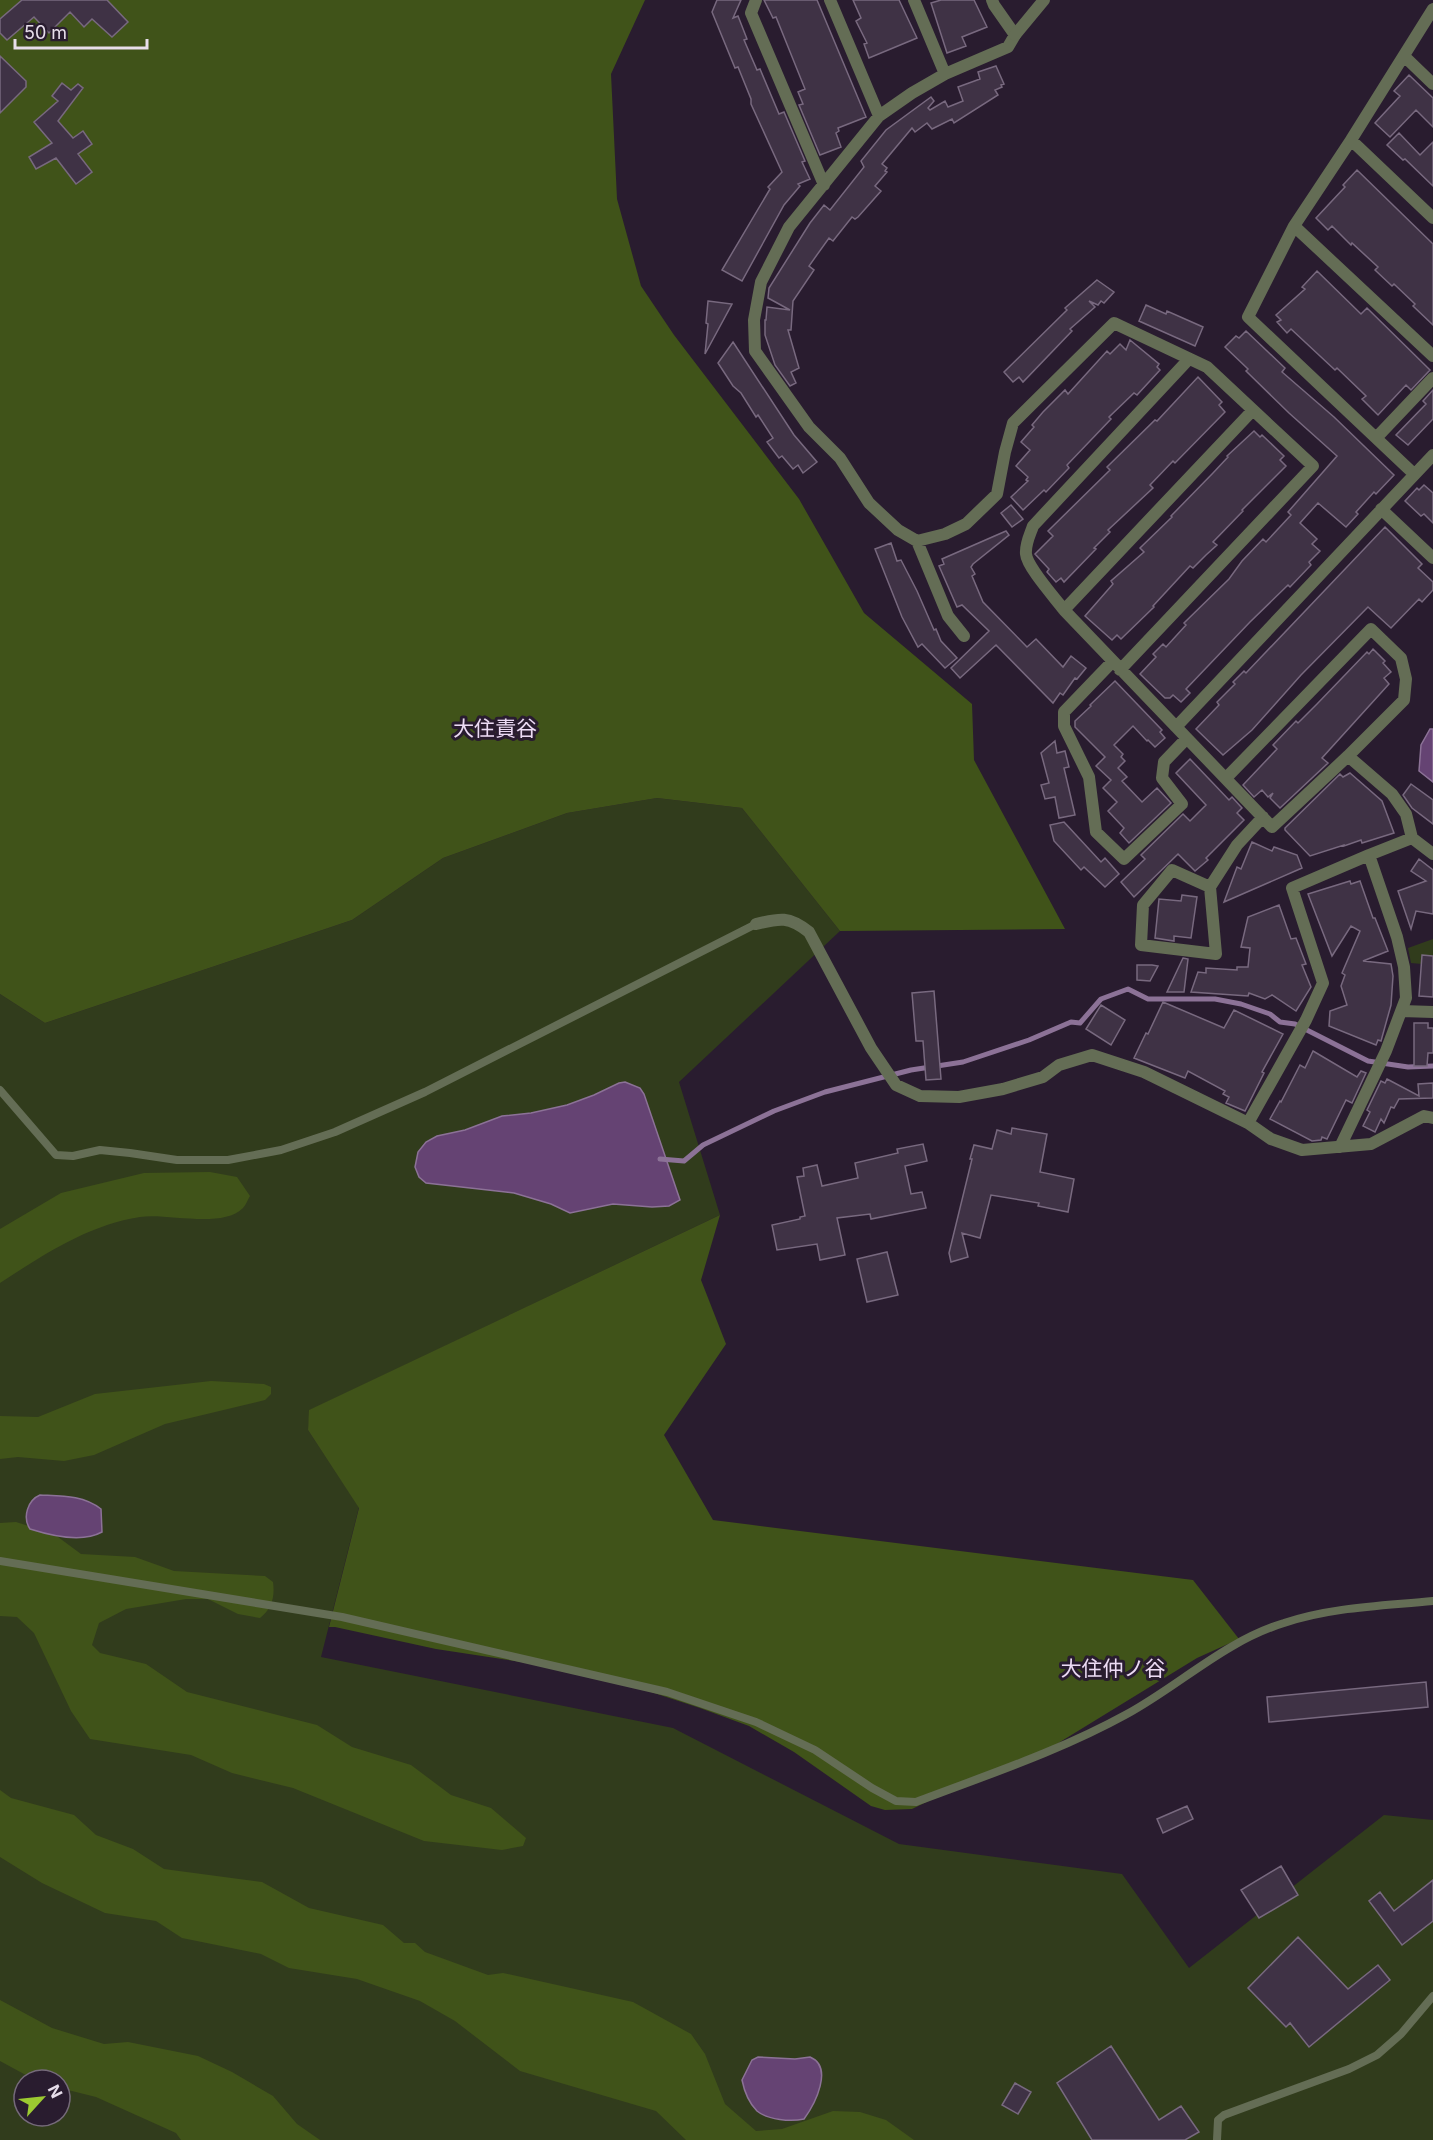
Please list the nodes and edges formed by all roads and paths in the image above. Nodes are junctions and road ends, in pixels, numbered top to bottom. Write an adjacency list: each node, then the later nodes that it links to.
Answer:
1 (756, 0): 13 (street)
2 (830, 0): 11 (street)
3 (914, 0): 9 (street)
4 (992, 0): 7 (street)
5 (1044, 0): 7 (street)
6 (1433, 9): 8 (street)
7 (1015, 35): 9 (street)
8 (1404, 56): 10 (street); 12 (street)
9 (945, 74): 11 (street)
10 (1433, 84)
11 (879, 116): 13 (street)
12 (1352, 140): 14 (street); 15 (street)
13 (824, 185): 24 (street)
14 (1433, 218)
15 (1294, 226): 16 (street); 20 (street)
16 (1433, 356)
17 (1189, 359): 19 (street); 24 (street); 26 (street)
18 (1433, 378): 20 (street)
19 (1254, 410): 26 (street); 28 (street)
20 (1377, 437): 22 (street)
21 (1433, 455): 22 (street)
22 (1414, 474): 23 (street)
23 (1382, 509): 25 (street); 29 (street)
24 (917, 541): 27 (street)
25 (1433, 558)
26 (1064, 610): 28 (street)
27 (964, 636)
28 (1116, 665): 29 (street); 30 (street)
29 (1176, 727): 30 (street)
30 (1187, 738): 32 (street)
31 (1348, 756): 32 (street); 33 (street); 34 (street)
32 (1226, 778): 33 (street)
33 (1263, 817): 37 (street)
34 (1412, 838): 35 (street); 36 (street)
35 (1433, 854)
36 (1369, 855): 39 (street); 43 (street)
37 (1210, 887): 37 (street)
38 (756, 924): 41 (lane); 43 (street)
39 (1402, 1011): 40 (street); 44 (street)
40 (1433, 1012)
41 (0, 1090)
42 (1433, 1118): 44 (street)
43 (1248, 1123): 44 (street)
44 (1340, 1146)
45 (0, 1561): 46 (lane)
46 (1433, 1601)
47 (1433, 1996): 48 (lane)
48 (1217, 2140)

